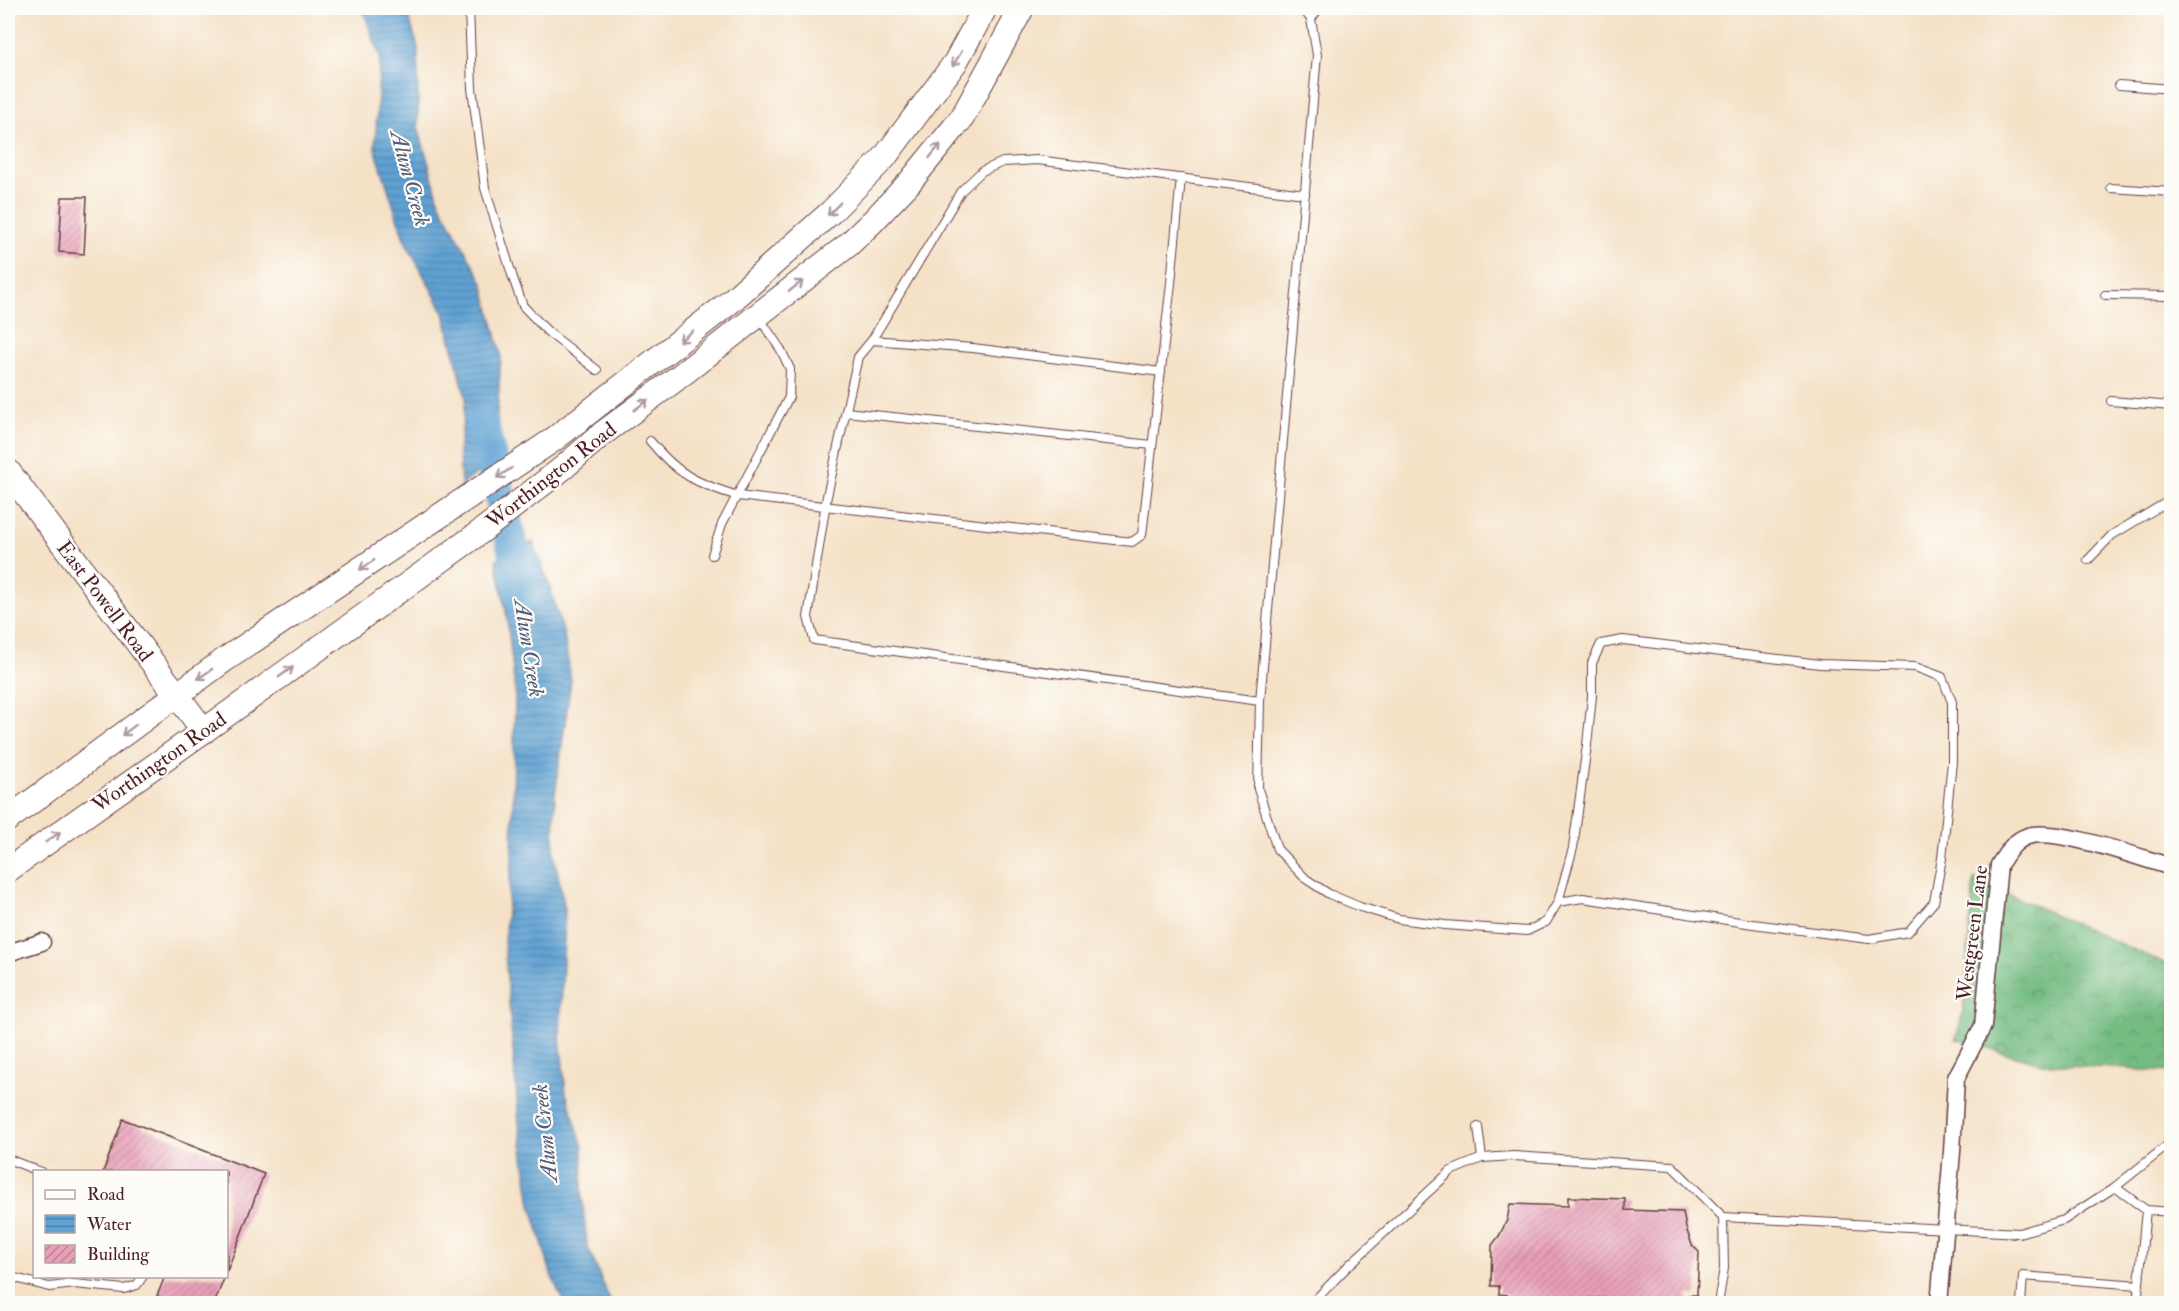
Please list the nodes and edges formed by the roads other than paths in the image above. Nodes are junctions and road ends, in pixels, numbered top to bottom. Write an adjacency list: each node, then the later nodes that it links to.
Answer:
1 (469, 8): 18 (lane)
2 (986, 8): 13 (main road, Worthington Road, one-way to 13)
3 (1022, 8): 16 (main road, Worthington Road, one-way to 3)
4 (1302, 8): 6 (lane)
5 (1319, 8): 6 (lane)
6 (1311, 18): 12 (lane)
7 (2119, 85): 8 (lane)
8 (2172, 89)
9 (1181, 178): 12 (lane); 17 (lane); 19 (lane)
10 (2111, 188): 11 (lane)
11 (2172, 192)
12 (1305, 194): 32 (lane)
13 (737, 295): 16 (main road); 31 (main road, Worthington Road, one-way to 31)
14 (2105, 295): 15 (lane)
15 (2172, 296)
16 (758, 315): 26 (lane); 33 (main road, Worthington Road, one-way to 16)
17 (872, 340): 19 (lane); 22 (lane)
18 (597, 370)
19 (1161, 372): 24 (lane)
20 (2111, 401): 21 (lane)
21 (2172, 406)
22 (846, 411): 24 (lane); 28 (lane)
23 (650, 441): 26 (lane)
24 (1152, 445): 28 (lane)
25 (8, 471): 31 (main road, East Powell Road)
26 (738, 496): 28 (lane); 29 (lane)
27 (2172, 499): 30 (lane)
28 (825, 506): 32 (lane)
29 (712, 555)
30 (2088, 560)
31 (176, 694): 33 (main road, East Powell Road); 34 (main road, Worthington Road, one-way to 34)
32 (1260, 701): 37 (lane)
33 (204, 731): 36 (main road, Worthington Road, one-way to 33)
34 (8, 819)
35 (2172, 867): 49 (street, Westgreen Lane)
36 (8, 870)
37 (1558, 902): 37 (lane)
38 (42, 942): 39 (street)
39 (8, 953)
40 (1478, 1127): 42 (lane)
41 (2168, 1145): 45 (lane)
42 (1482, 1158): 48 (lane); 54 (lane)
43 (8, 1159): 44 (lane)
44 (36, 1170)
45 (2115, 1187): 46 (lane); 49 (lane)
46 (2146, 1210): 47 (lane); 53 (lane)
47 (2172, 1212)
48 (1723, 1217): 49 (lane); 55 (lane)
49 (1946, 1229): 56 (street, Westgreen Lane)
50 (8, 1276): 52 (lane)
51 (142, 1278): 52 (lane)
52 (76, 1280)
53 (2139, 1285): 57 (lane); 58 (lane)
54 (1315, 1304)
55 (1718, 1304)
56 (1939, 1304)
57 (2021, 1304)
58 (2137, 1304)

